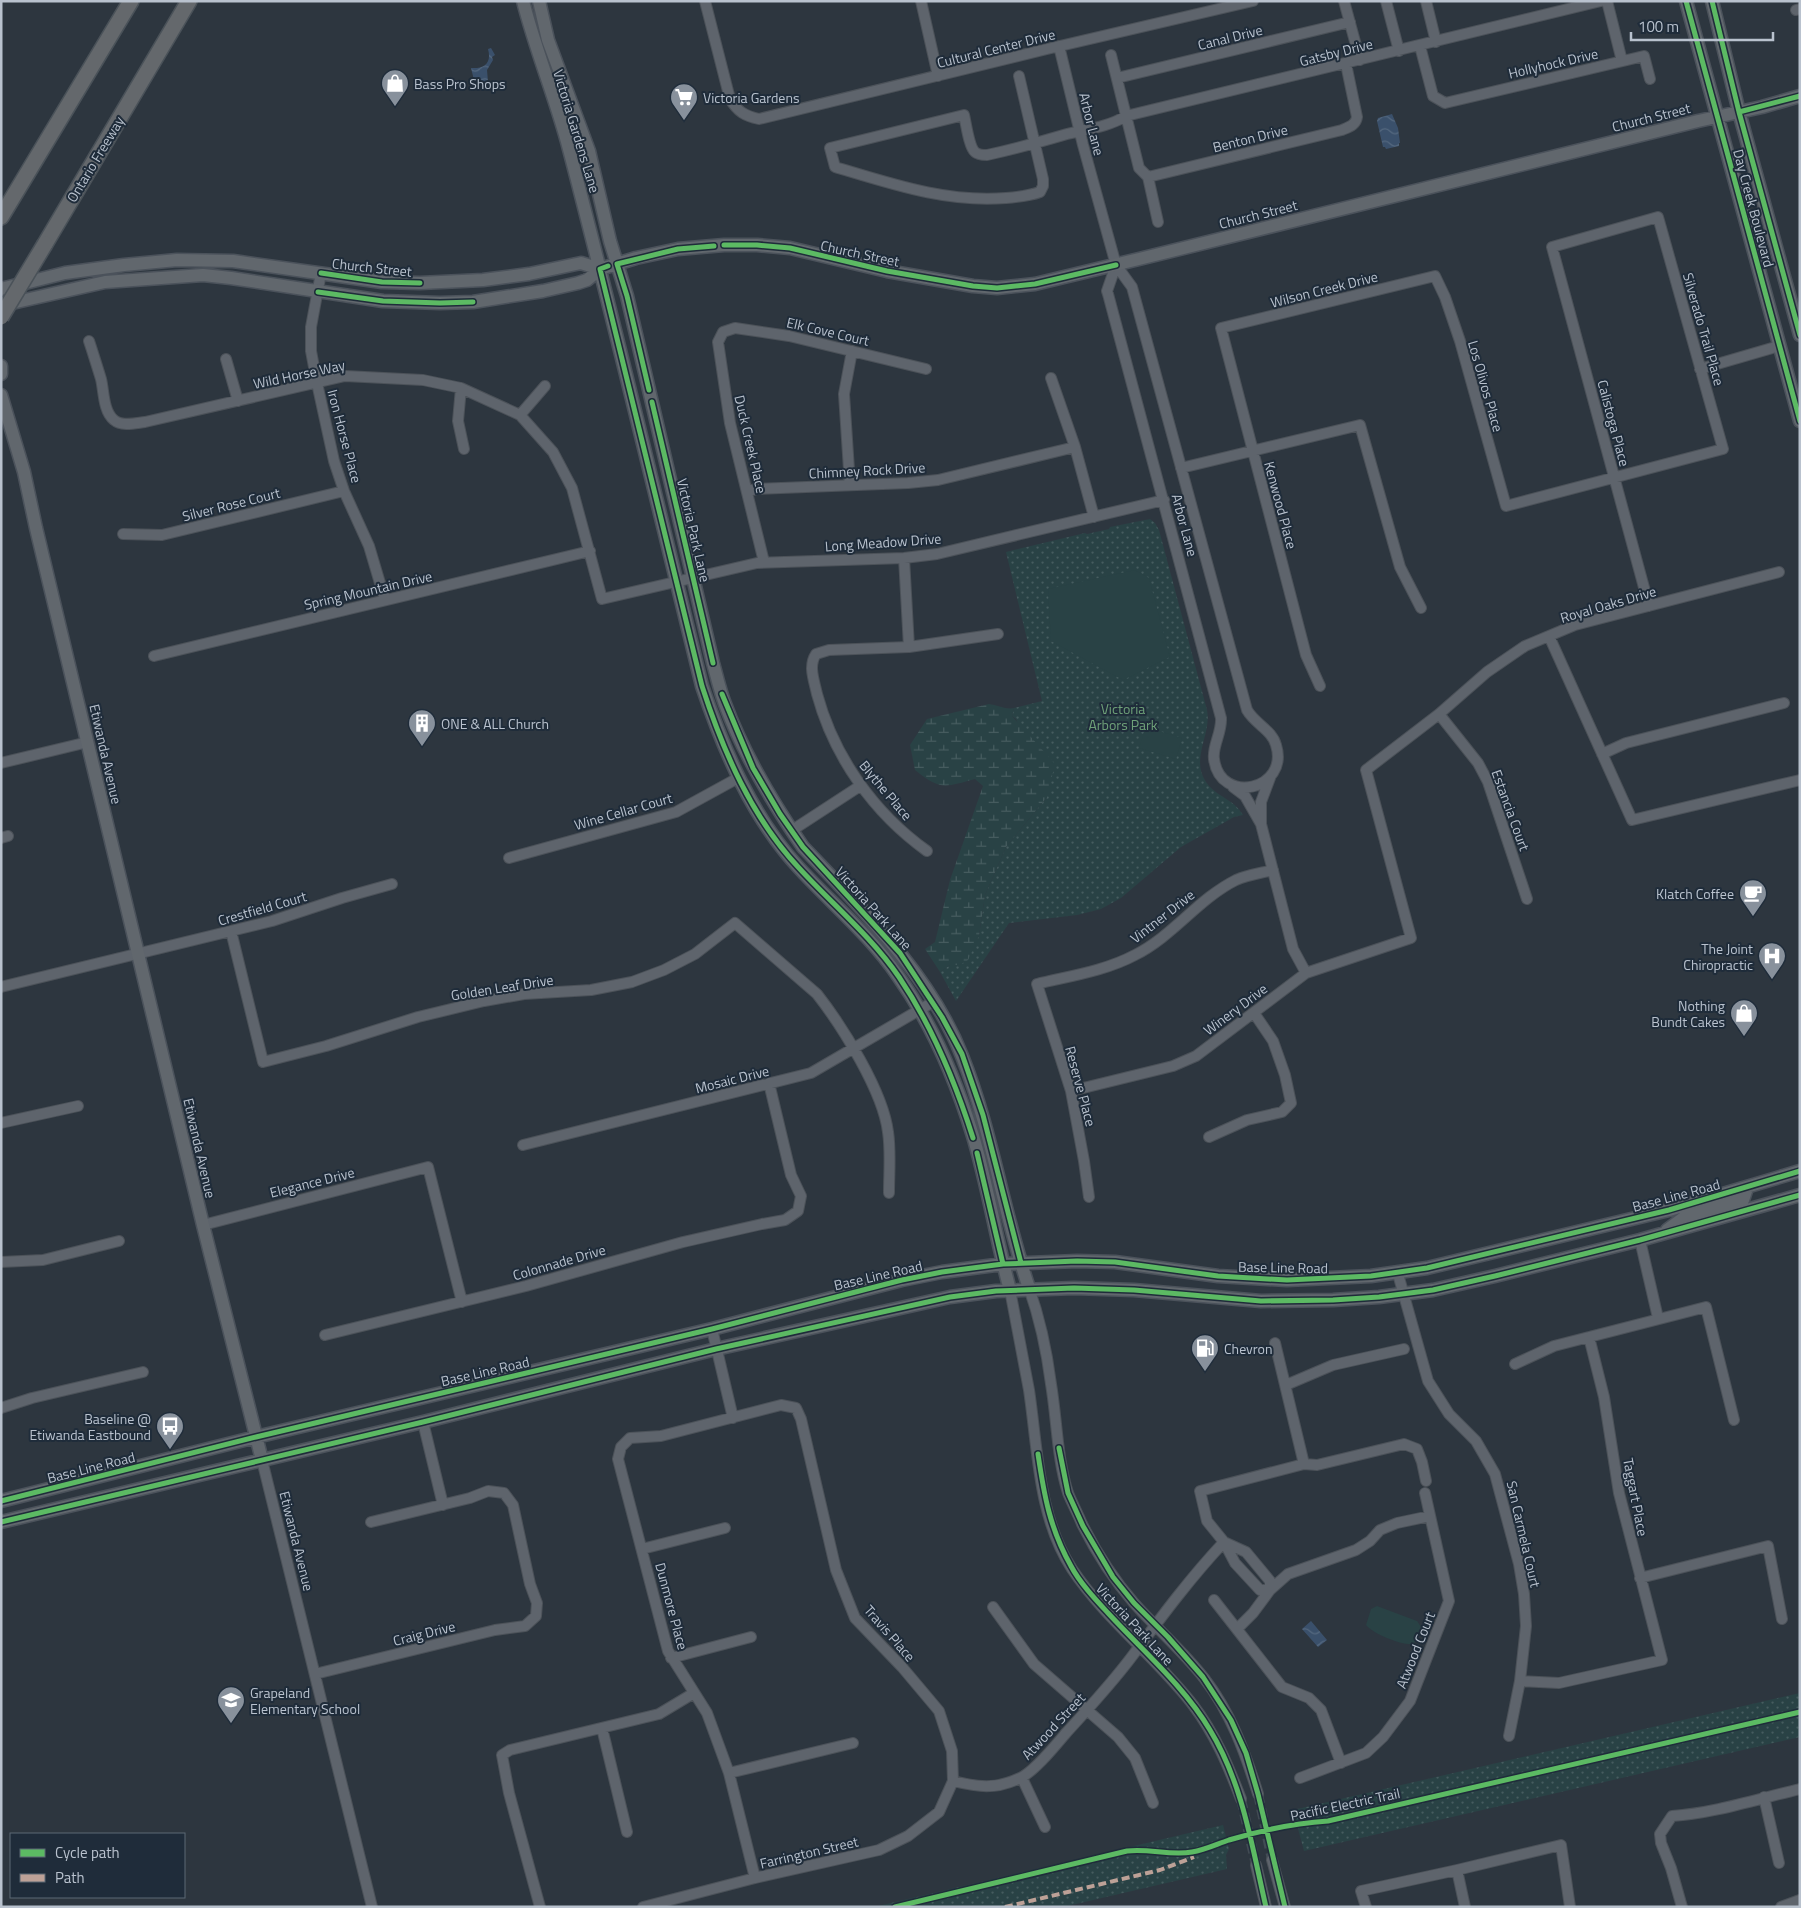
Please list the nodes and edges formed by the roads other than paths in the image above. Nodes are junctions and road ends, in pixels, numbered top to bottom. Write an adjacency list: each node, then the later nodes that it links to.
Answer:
1 (131, 1): 37 (highway)
2 (189, 1): 48 (highway, Ontario Freeway, bridge)
3 (523, 1): 42 (main road, Victoria Gardens Lane)
4 (539, 1): 40 (main road, Victoria Gardens Lane)
5 (706, 1): 26 (street, Cultural Center Drive)
6 (921, 1): 26 (street)
7 (1254, 1): 19 (street, Cultural Center Drive)
8 (1344, 1): 17 (street)
9 (1386, 1): 21 (street)
10 (1437, 1): 15 (street)
11 (1601, 1): 16 (street, Gatsby Drive)
12 (1607, 1): 24 (street)
13 (1686, 1): 33 (main road, Day Creek Boulevard)
14 (1712, 1): 31 (main road, Day Creek Boulevard)
15 (1426, 3): 18 (street)
16 (1572, 5): 18 (street, Gatsby Drive)
17 (1350, 22): 23 (street); 28 (street, Canal Drive)
18 (1436, 42): 20 (street, Gatsby Drive)
19 (1059, 46): 26 (street, Cultural Center Drive); 34 (street, Arbor Lane)
20 (1420, 46): 21 (street, Gatsby Drive); 24 (street, Hollyhock Drive)
21 (1399, 51): 23 (street, Gatsby Drive)
22 (1111, 55): 28 (street)
23 (1360, 60): 25 (street, Gatsby Drive)
24 (1622, 61): 29 (street, Hollyhock Drive)
25 (1346, 64): 32 (street, Gatsby Drive); 36 (street, Benton Drive)
26 (938, 76)
27 (1019, 76): 35 (street)
28 (1117, 78): 32 (street)
29 (1650, 79)
30 (1800, 96): 31 (main road, Church Street)
31 (1740, 112): 33 (main road, Church Street); 51 (main road, Day Creek Boulevard)
32 (1126, 116): 34 (street, Gatsby Drive); 36 (street)
33 (1717, 117): 41 (main road, Church Street); 53 (main road, Day Creek Boulevard)
34 (1079, 131): 35 (street, Gatsby Drive); 41 (street, Arbor Lane)
35 (1035, 144): 35 (street)
36 (1148, 177): 38 (street)
37 (1, 217)
38 (1158, 222)
39 (1552, 247): 58 (street, Silverado Trail Place); 72 (street, Calistoga Place)
40 (617, 264): 41 (main road, Church Street); 42 (main road, Church Street); 83 (main road, Victoria Park Lane)
41 (1116, 265): 71 (street, Arbor Lane); 76 (street, Arbor Lane)
42 (600, 269): 43 (main road, Church Street); 46 (main road, Church Street); 84 (main road, Victoria Park Lane)
43 (321, 273): 45 (main road, Church Street); 46 (street, Iron Horse Place)
44 (1435, 276): 49 (street, Wilson Creek Drive); 72 (street, Los Olivos Place)
45 (1, 289)
46 (318, 292): 47 (main road, Church Street); 61 (street, Iron Horse Place)
47 (1, 306)
48 (1, 317)
49 (1220, 328): 70 (street, Kenwood Place)
50 (723, 332): 54 (street, Elk Cove Court); 75 (street, Duck Creek Place)
51 (1800, 335)
52 (88, 341): 65 (street, Wild Horse Way)
53 (1780, 346): 58 (street); 67 (main road, Day Creek Boulevard)
54 (852, 351): 57 (street, Elk Cove Court); 73 (street)
55 (226, 359): 65 (street)
56 (1, 366): 59 (main road)
57 (926, 369)
58 (1700, 369): 72 (street, Silverado Trail Place)
59 (1, 374)
60 (1051, 378): 68 (street)
61 (317, 382): 63 (street, Wild Horse Way); 65 (street, Wild Horse Way); 74 (street, Iron Horse Place)
62 (545, 386): 66 (street)
63 (461, 388): 66 (street, Wild Horse Way); 69 (street)
64 (1, 395): 96 (main road, Etiwanda Avenue)
65 (238, 401)
66 (520, 415): 79 (street, Wild Horse Way)
67 (1800, 420)
68 (1075, 447): 73 (street, Chimney Rock Drive); 77 (street)
69 (464, 449)
70 (1252, 451): 71 (street); 88 (street); 93 (street, Kenwood Place)
71 (1181, 468): 99 (street, Arbor Lane)
72 (1614, 478): 87 (street, Calistoga Place)
73 (850, 485): 75 (street, Chimney Rock Drive)
74 (344, 490): 78 (street, Silver Rose Court); 86 (street, Iron Horse Place)
75 (747, 491): 81 (street, Duck Creek Place)
76 (1164, 500): 77 (street, Long Meadow Drive); 103 (street, Arbor Lane)
77 (1094, 517): 80 (street, Long Meadow Drive)
78 (123, 534)
79 (590, 551): 85 (street, Wild Horse Way); 86 (street, Spring Mountain Drive)
80 (904, 558): 81 (street, Long Meadow Drive); 91 (street)
81 (764, 562): 83 (street, Long Meadow Drive)
82 (1779, 572): 87 (street, Royal Oaks Drive)
83 (694, 577): 84 (street, Long Meadow Drive); 105 (main road, Victoria Park Lane)
84 (676, 581): 85 (street, Long Meadow Drive); 100 (main road, Victoria Park Lane)
85 (602, 599)
86 (385, 600): 92 (street, Spring Mountain Drive)
87 (1649, 606): 90 (street, Royal Oaks Drive)
88 (1421, 608)
89 (998, 634): 91 (street)
90 (1549, 636): 95 (street, Royal Oaks Drive); 97 (street)
91 (909, 647): 102 (street, Blythe Place)
92 (154, 656)
93 (1320, 686)
94 (1784, 703): 97 (street)
95 (1439, 714): 110 (street, Estancia Court); 112 (street, Royal Oaks Drive)
96 (88, 742): 98 (street); 113 (main road, Etiwanda Avenue)
97 (1602, 754): 101 (street)
98 (1, 763)
99 (1271, 776): 103 (street); 104 (street, Arbor Lane)
100 (738, 778): 107 (street, Wine Cellar Court); 118 (main road, Victoria Park Lane)
101 (1800, 780)
102 (860, 786): 105 (street); 106 (street, Blythe Place)
103 (1232, 786): 104 (street, Arbor Lane)
104 (1261, 824): 108 (street, Arbor Lane)
105 (791, 831): 117 (main road, Victoria Park Lane)
106 (928, 851)
107 (510, 858)
108 (1273, 870): 114 (street, Arbor Lane); 115 (street, Vintner Drive)
109 (392, 884): 111 (street, Crestfield Court)
110 (1527, 899)
111 (231, 932): 113 (street, Crestfield Court); 120 (street, Golden Leaf Drive)
112 (1411, 938): 114 (street, Winery Drive)
113 (139, 954): 116 (street, Crestfield Court); 132 (main road, Etiwanda Avenue)
114 (1306, 973): 119 (street, Winery Drive)
115 (1037, 984): 122 (street, Reserve Place)
116 (1, 987)
117 (933, 1002): 118 (street, Mosaic Drive); 137 (main road, Victoria Park Lane)
118 (920, 1010): 120 (street, Mosaic Drive); 138 (main road, Victoria Park Lane)
119 (1254, 1013): 122 (street, Winery Drive); 125 (street)
120 (853, 1049): 121 (street, Mosaic Drive); 129 (street)
121 (769, 1084): 126 (street, Mosaic Drive); 143 (street, Colonnade Drive)
122 (1071, 1091): 131 (street, Reserve Place)
123 (78, 1106): 124 (street)
124 (1, 1123)
125 (1209, 1136)
126 (523, 1146)
127 (1800, 1171): 128 (main road, Base Line Road)
128 (1747, 1188): 133 (main road); 139 (main road, Base Line Road)
129 (889, 1193)
130 (1800, 1195): 133 (main road)
131 (1089, 1198)
132 (203, 1225): 143 (street, Elegance Drive); 158 (main road, Etiwanda Avenue)
133 (1661, 1234): 134 (main road)
134 (1640, 1240): 142 (main road); 144 (street)
135 (119, 1241): 136 (street)
136 (1, 1262)
137 (1020, 1263): 138 (main road, Base Line Road); 139 (main road, Base Line Road); 140 (main road, Victoria Park Lane)
138 (1003, 1264): 141 (main road, Victoria Park Lane); 145 (main road, Base Line Road)
139 (1398, 1274): 142 (street, San Carmela Court)
140 (1029, 1288): 141 (main road); 142 (main road); 176 (street, Victoria Park Lane)
141 (1010, 1290): 149 (main road); 179 (street, Victoria Park Lane)
142 (1404, 1294): 182 (street, San Carmela Court)
143 (462, 1302): 146 (street, Colonnade Drive)
144 (1658, 1318): 147 (street); 156 (street)
145 (712, 1329): 149 (street); 158 (main road, Base Line Road)
146 (325, 1336)
147 (1589, 1337): 151 (street); 171 (street, Taggart Place)
148 (1275, 1343): 153 (street)
149 (716, 1349): 155 (street); 157 (main road)
150 (1404, 1349): 153 (street)
151 (1515, 1364)
152 (143, 1372): 154 (street)
153 (1286, 1385): 160 (street)
154 (1, 1408)
155 (733, 1418): 170 (street, Dunmore Place); 192 (street, Travis Place)
156 (1734, 1420)
157 (423, 1422): 159 (main road); 164 (street)
158 (256, 1437): 159 (main road, Etiwanda Avenue); 163 (main road, Base Line Road)
159 (262, 1460): 166 (main road); 181 (street, Etiwanda Avenue)
160 (1304, 1464): 161 (street); 169 (street)
161 (1426, 1481)
162 (1425, 1493): 165 (street, Atwood Court)
163 (1, 1501)
164 (443, 1505): 167 (street); 181 (street, Craig Drive)
165 (1430, 1516): 172 (street); 188 (street, Atwood Court)
166 (1, 1522)
167 (371, 1522)
168 (725, 1528): 170 (street)
169 (1224, 1542): 172 (street); 172 (street); 176 (street)
170 (642, 1550): 180 (street, Dunmore Place)
171 (1640, 1578): 175 (street); 182 (street, Taggart Place)
172 (1270, 1590): 177 (street)
173 (1214, 1600): 177 (street)
174 (993, 1607): 184 (street)
175 (1782, 1618)
176 (1155, 1625): 179 (street, Atwood Street); 194 (street, Victoria Park Lane)
177 (1237, 1629): 188 (street)
178 (751, 1637): 180 (street)
179 (1139, 1646): 184 (street, Atwood Street); 196 (street, Victoria Park Lane)
180 (671, 1658): 183 (street, Dunmore Place)
181 (315, 1674): 206 (street, Etiwanda Avenue)
182 (1520, 1681): 186 (street, San Carmela Court)
183 (694, 1693): 185 (street); 189 (street, Dunmore Place)
184 (1087, 1710): 190 (street, Atwood Street); 197 (street)
185 (602, 1728): 199 (street); 207 (street)
186 (1509, 1736)
187 (853, 1743): 189 (street)
188 (1341, 1763): 191 (street, Atwood Court)
189 (729, 1773): 204 (street, Dunmore Place)
190 (1022, 1778): 192 (street, Atwood Street); 198 (street)
191 (1300, 1778)
192 (953, 1781): 204 (street, Farrington Street)
193 (1800, 1789): 195 (street)
194 (1258, 1794)
195 (1764, 1797): 201 (street); 214 (street)
196 (1241, 1799)
197 (1153, 1802)
198 (1045, 1826)
199 (627, 1832)
200 (1272, 1860): 210 (street)
201 (1779, 1862)
202 (1256, 1865): 209 (street)
203 (1457, 1870): 211 (street); 212 (street); 213 (street)
204 (755, 1878): 208 (street, Farrington Street)
205 (1800, 1900): 215 (street)
206 (372, 1907)
207 (540, 1907)
208 (644, 1907)
209 (1266, 1907)
210 (1285, 1907)
211 (1366, 1907)
212 (1465, 1907)
213 (1570, 1907)
214 (1682, 1907)
215 (1781, 1907)

